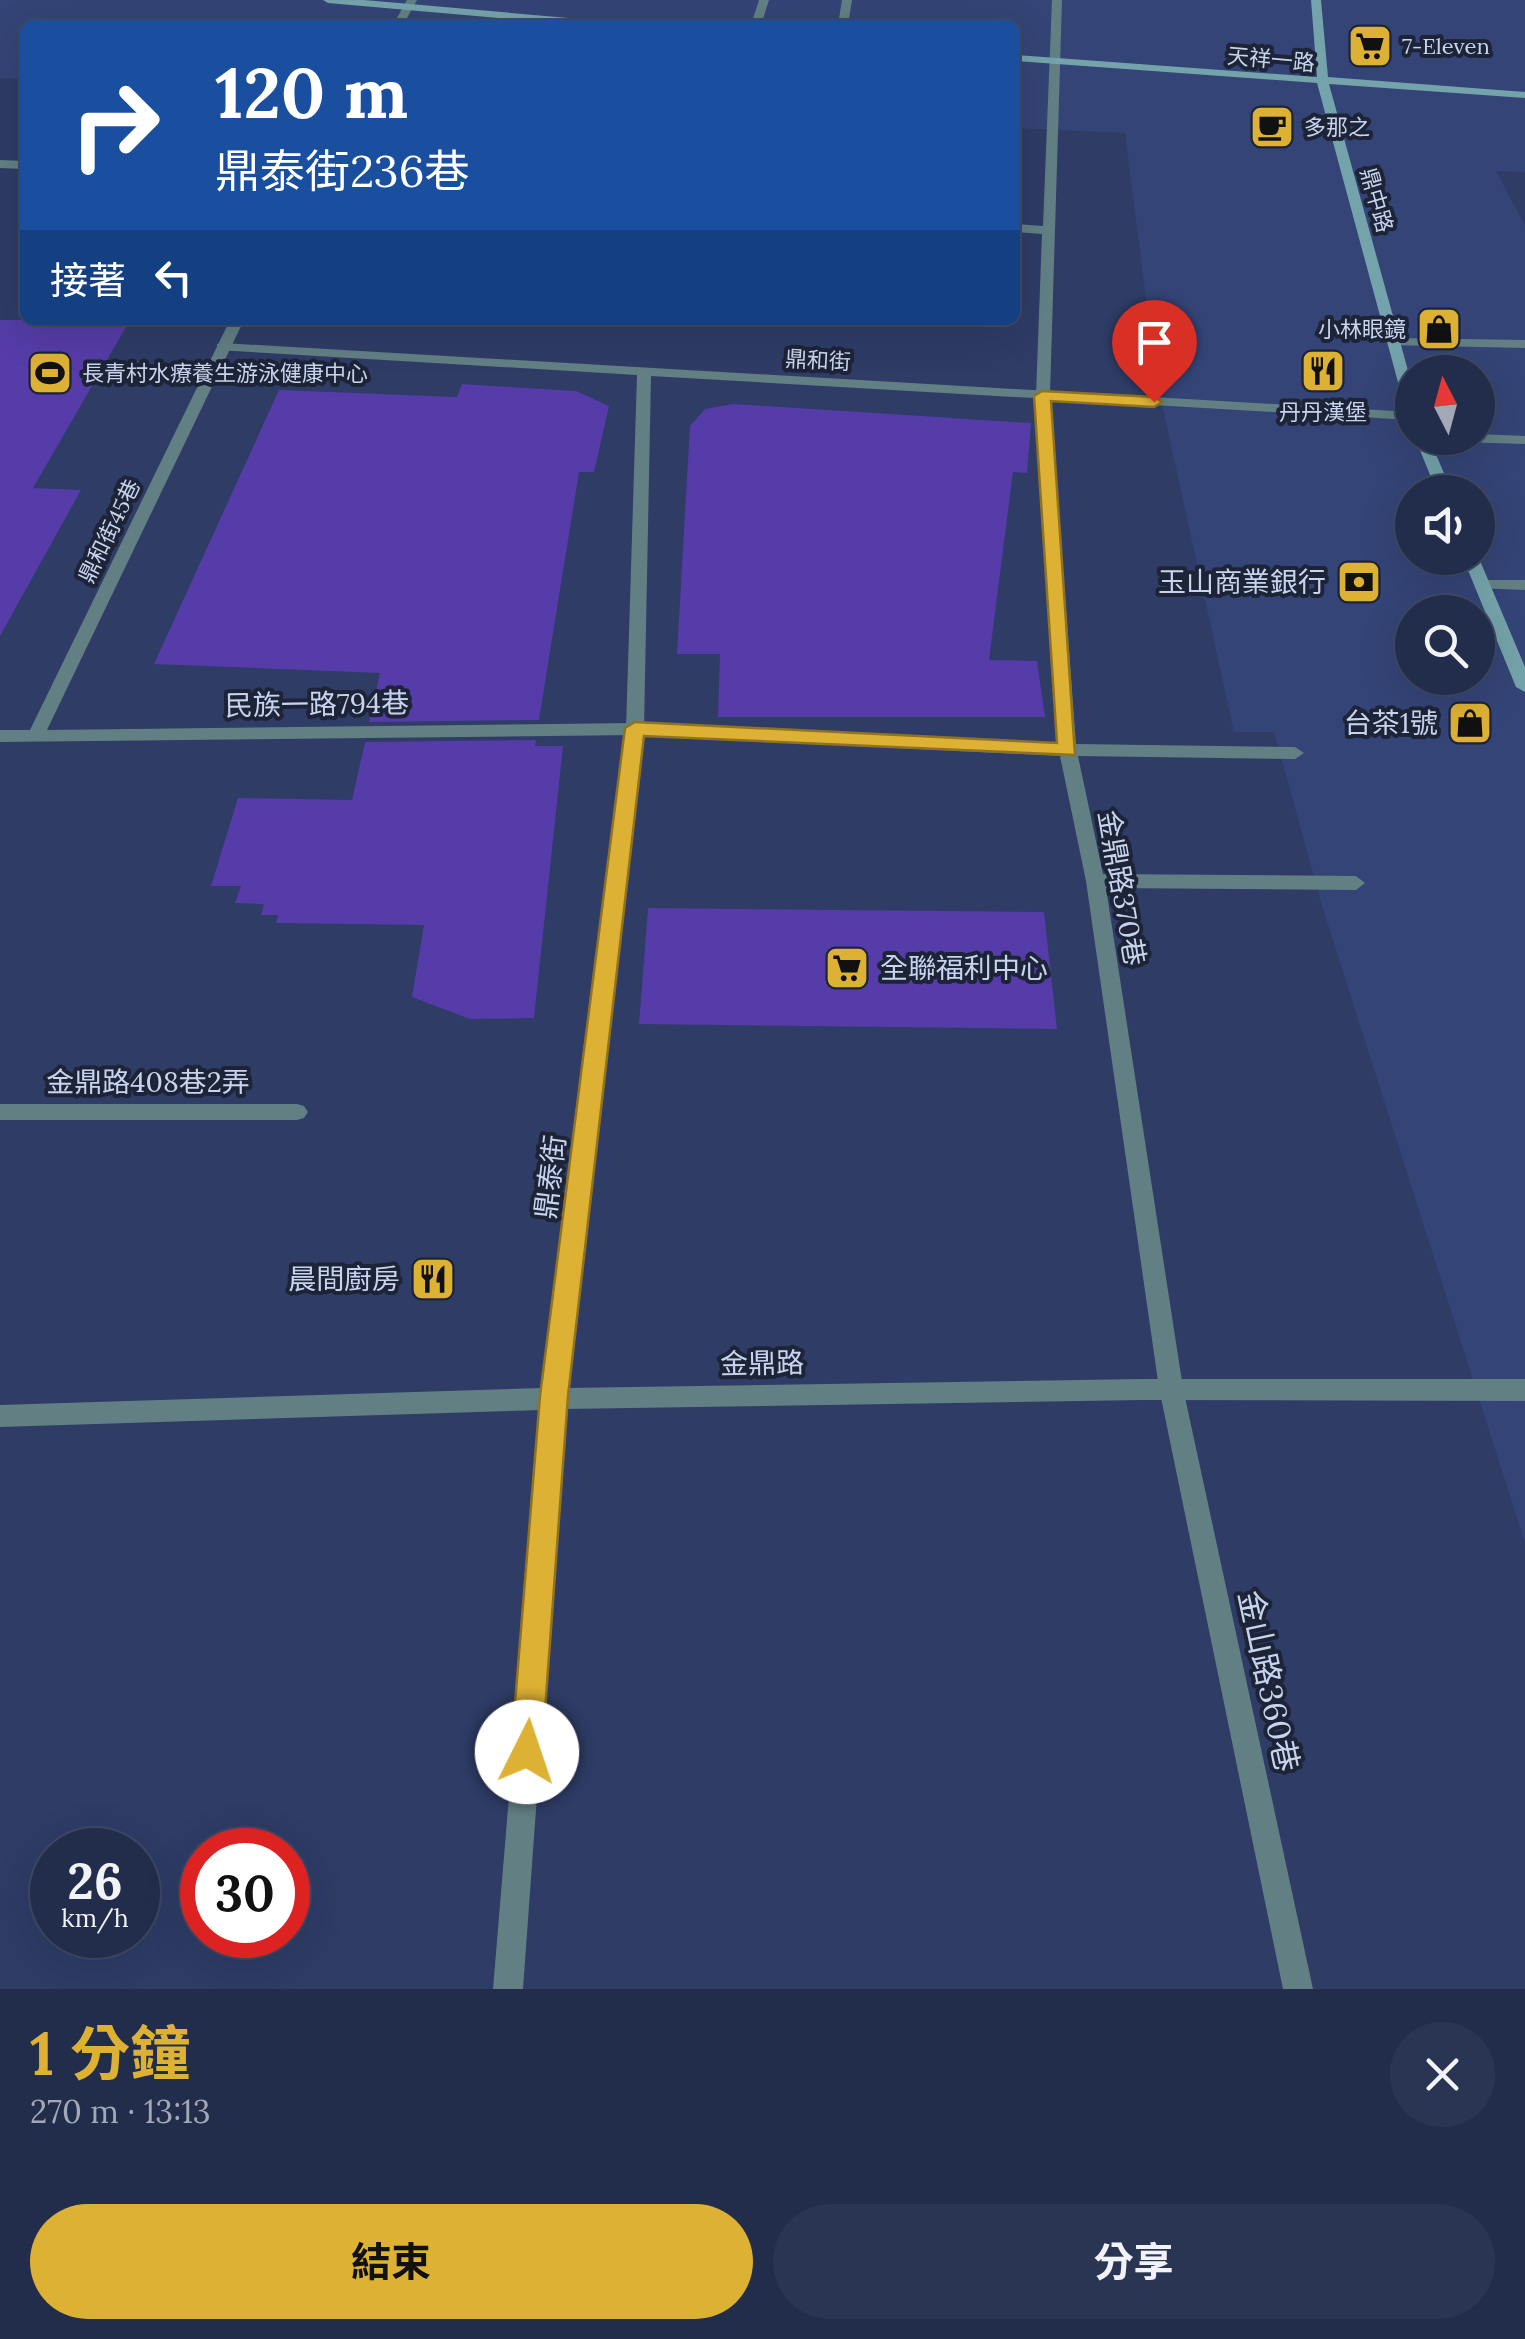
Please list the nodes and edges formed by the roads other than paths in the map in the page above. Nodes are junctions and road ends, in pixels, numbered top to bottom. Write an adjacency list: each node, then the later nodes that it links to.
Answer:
1 (328, 0): 4 (street)
2 (1057, 0): 7 (street, 金鼎路370巷)
3 (1316, 0): 8 (street, 鼎中路)
4 (410, 3): 5 (street)
5 (568, 20)
6 (1020, 58): 7 (street, 天祥一路)
7 (1054, 61): 8 (street, 天祥一路); 11 (street, 金鼎路370巷)
8 (1323, 83): 9 (street, 天祥一路); 13 (street, 鼎中路)
9 (1525, 95)
10 (1020, 228): 11 (street)
11 (1047, 230): 18 (street, 金鼎路370巷)
12 (233, 325): 15 (street, 鼎和街45巷)
13 (1393, 342): 14 (street); 16 (street, 鼎中路)
14 (1525, 344)
15 (222, 347): 17 (street, 鼎和街); 27 (street, 鼎和街45巷)
16 (1397, 355)
17 (644, 372): 18 (street, 鼎和街); 26 (street, 鼎泰街)
18 (1042, 396): 19 (street, 鼎和街); 29 (street, 金鼎路370巷)
19 (1395, 415)
20 (1495, 439): 21 (street)
21 (1525, 440)
22 (1478, 575): 23 (street)
23 (1482, 585): 24 (street); 25 (street)
24 (1525, 585)
25 (1525, 687)
26 (635, 728): 27 (street, 民族一路794巷); 29 (street, 民族一路794巷); 37 (street, 鼎泰街)
27 (36, 735): 28 (street, 民族一路794巷)
28 (0, 736)
29 (1068, 750): 30 (street, 民族一路794巷); 31 (street, 金鼎路370巷)
30 (1295, 753)
31 (1096, 881): 32 (street); 35 (street, 金鼎路370巷)
32 (1356, 883)
33 (0, 1112): 34 (street, 金鼎路408巷2弄)
34 (296, 1112)
35 (1171, 1388): 36 (street, 金鼎路); 37 (street, 金鼎路); 40 (street, 金山路360巷)
36 (1525, 1390)
37 (554, 1396): 38 (street, 金鼎路); 39 (street, 鼎泰街)
38 (0, 1416)
39 (508, 1989)
40 (1298, 1989)

